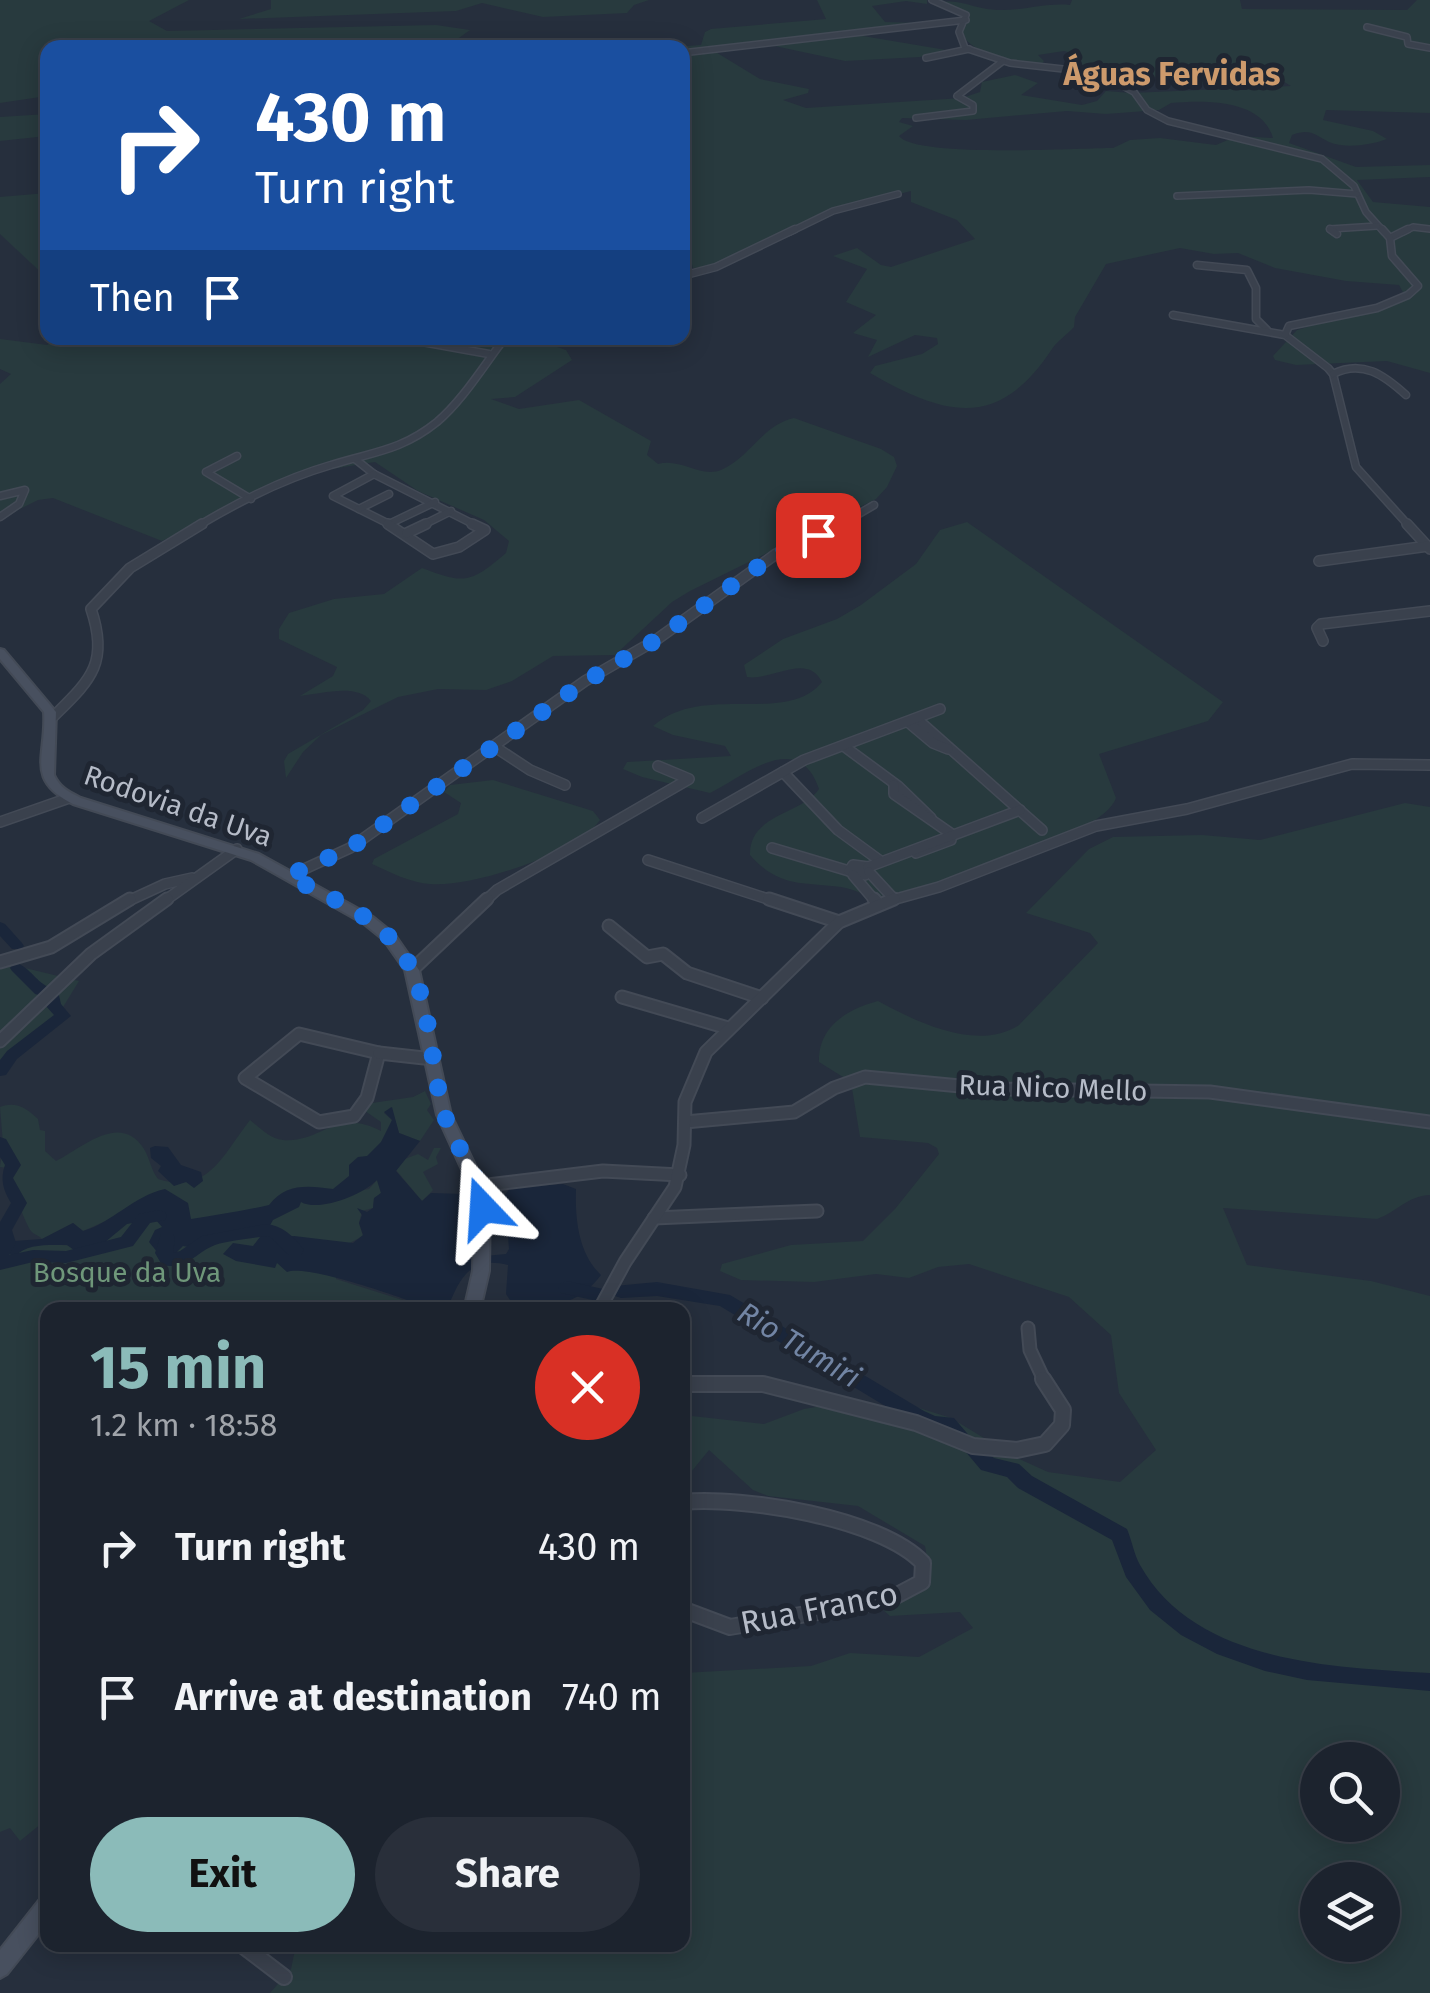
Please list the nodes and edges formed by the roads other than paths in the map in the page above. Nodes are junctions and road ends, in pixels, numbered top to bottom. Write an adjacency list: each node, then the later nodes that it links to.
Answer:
1 (932, 0): 2 (street)
2 (966, 20): 5 (street); 6 (street)
3 (1367, 26): 4 (street)
4 (1430, 48)
5 (969, 49): 7 (street); 8 (street)
6 (690, 52)
7 (926, 58)
8 (1003, 61): 9 (street); 11 (street)
9 (916, 118)
10 (898, 194): 18 (street)
11 (1357, 194): 12 (street); 13 (street)
12 (1177, 196)
13 (1377, 226): 15 (street); 16 (street)
14 (1430, 229): 16 (street)
15 (1337, 234)
16 (1390, 238): 21 (street)
17 (1197, 265): 20 (street)
18 (690, 274)
19 (1173, 314): 20 (street)
20 (1268, 331): 21 (street)
21 (1285, 335): 25 (street)
22 (438, 345): 24 (street)
23 (498, 345): 24 (street)
24 (488, 354): 28 (street)
25 (1333, 374): 26 (street); 40 (street)
26 (1406, 396)
27 (237, 456): 32 (street)
28 (357, 462): 29 (street); 32 (street)
29 (374, 474): 33 (street); 35 (street)
30 (389, 494): 35 (street)
31 (0, 496): 37 (street)
32 (251, 498): 46 (street)
33 (434, 502): 36 (street); 38 (street)
34 (874, 505): 48 (street)
35 (359, 509): 38 (street)
36 (451, 511): 39 (street); 39 (street)
37 (0, 517)
38 (390, 524): 39 (street)
39 (407, 533)
40 (1429, 548): 41 (street)
41 (1319, 561)
42 (1430, 611): 43 (street)
43 (1323, 641)
44 (0, 652): 46 (street)
45 (940, 709): 47 (street)
46 (52, 720): 54 (street, Rodovia da Uva)
47 (913, 720): 49 (street); 55 (street)
48 (495, 746): 53 (street); 66 (street)
49 (845, 747): 52 (street); 59 (street)
50 (1430, 765): 70 (street)
51 (658, 766): 75 (street)
52 (784, 772): 56 (street); 63 (street)
53 (566, 785)
54 (70, 798): 57 (street); 61 (street, Rodovia da Uva)
55 (1020, 810): 58 (street); 59 (street)
56 (702, 818)
57 (0, 822)
58 (1042, 830)
59 (954, 835): 63 (street)
60 (772, 848): 65 (street)
61 (238, 849): 66 (street, Rodovia da Uva); 67 (street)
62 (648, 860): 72 (street)
63 (879, 860): 64 (street)
64 (868, 869): 65 (street); 68 (street)
65 (851, 873): 69 (street)
66 (288, 876): 75 (street, Rodovia da Uva)
67 (197, 877): 74 (street); 79 (street)
68 (882, 887): 69 (street); 70 (street)
69 (868, 893): 71 (street)
70 (894, 900): 71 (street)
71 (878, 904): 72 (street)
72 (839, 922): 77 (street)
73 (608, 926): 77 (street)
74 (0, 962)
75 (412, 970): 81 (street, Rodovia da Uva)
76 (622, 997): 78 (street)
77 (762, 998): 78 (street)
78 (728, 1028): 82 (street)
79 (0, 1042)
80 (378, 1053): 80 (street); 81 (street)
81 (433, 1060): 85 (street, Rodovia da Uva)
82 (685, 1122): 83 (street, Rua Nico Mello); 84 (street)
83 (1430, 1122)
84 (680, 1174): 85 (street); 87 (street)
85 (480, 1186): 88 (street, Rodovia da Uva)
86 (817, 1211): 87 (street)
87 (654, 1218): 89 (street)
88 (474, 1302)
89 (604, 1302)
90 (1028, 1328): 91 (street)
91 (690, 1384)
92 (690, 1500): 93 (street, Rua Franco)
93 (690, 1612)
94 (40, 1915): 96 (street)
95 (251, 1952): 97 (street)
96 (0, 1967)
97 (284, 1977)

